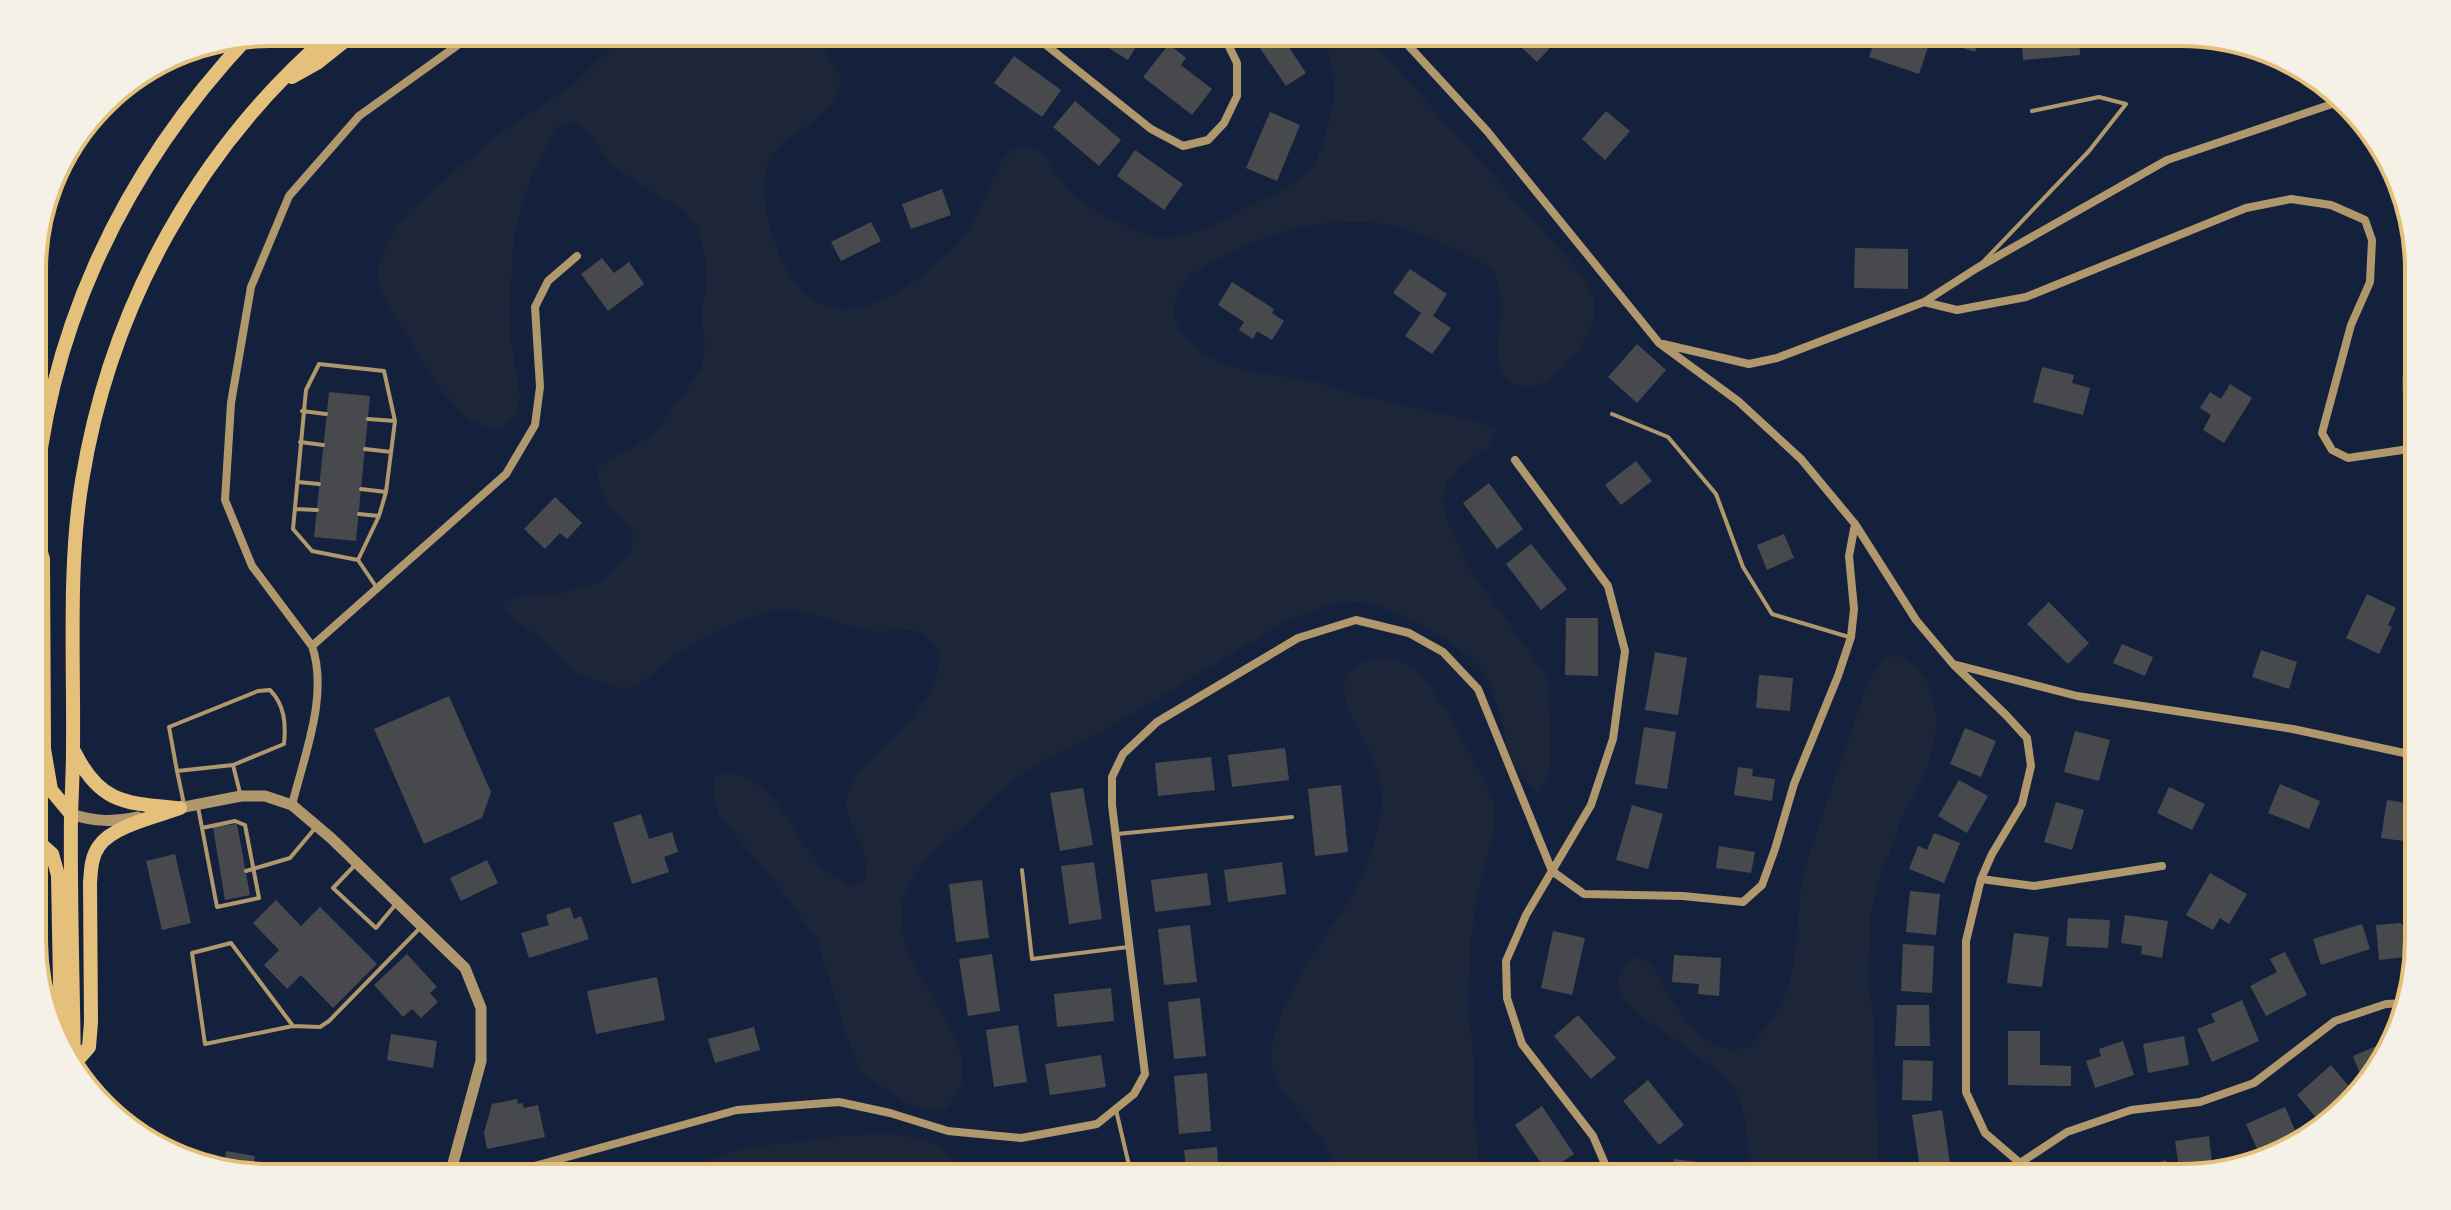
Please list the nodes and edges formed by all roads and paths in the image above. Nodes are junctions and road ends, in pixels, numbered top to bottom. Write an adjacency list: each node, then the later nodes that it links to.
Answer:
1 (318, 46): 8 (highway)
2 (338, 46): 8 (highway)
3 (456, 46): 39 (street)
4 (1047, 46): 5 (street)
5 (1229, 46)
6 (1409, 46): 14 (street)
7 (238, 48): 19 (highway)
8 (271, 89): 41 (highway)
9 (2332, 104): 12 (street)
10 (2032, 111): 12 (lane)
11 (577, 256): 37 (street)
12 (1977, 268): 13 (street)
13 (1924, 302): 14 (street); 24 (street)
14 (1659, 343): 35 (street)
15 (302, 411): 16 (lane); 20 (lane); 21 (lane)
16 (326, 414)
17 (1612, 414): 38 (lane)
18 (368, 419): 20 (lane)
19 (46, 420)
20 (395, 421): 25 (lane)
21 (300, 442): 22 (lane); 27 (lane)
22 (323, 445)
23 (365, 449): 25 (lane)
24 (2405, 450)
25 (391, 452): 30 (lane)
26 (1515, 460): 65 (street)
27 (297, 482): 28 (lane); 31 (lane)
28 (319, 484)
29 (361, 489): 30 (lane)
30 (386, 492): 34 (lane)
31 (294, 509): 32 (lane); 36 (lane)
32 (317, 510)
33 (359, 514): 34 (lane)
34 (379, 516): 36 (lane)
35 (1855, 524): 38 (street); 40 (street)
36 (358, 560): 37 (lane)
37 (377, 588): 39 (street)
38 (1851, 637): 65 (street)
39 (312, 646): 48 (street)
40 (1953, 664): 42 (street); 68 (street)
41 (73, 751): 49 (highway); 50 (highway)
42 (2405, 753)
43 (46, 761): 50 (highway)
44 (233, 765): 45 (lane); 45 (lane); 46 (lane)
45 (177, 771): 49 (lane)
46 (241, 796): 47 (street); 48 (street)
47 (198, 805): 49 (street); 53 (lane)
48 (292, 805): 52 (street)
49 (182, 808): 50 (street); 76 (highway)
50 (71, 814): 75 (highway)
51 (1292, 817): 54 (lane)
52 (317, 826): 60 (street); 62 (lane)
53 (202, 828): 55 (lane); 59 (lane)
54 (1114, 834): 65 (street); 71 (street)
55 (249, 844): 56 (lane); 62 (lane)
56 (241, 845)
57 (46, 849): 73 (highway)
58 (217, 851): 59 (lane)
59 (207, 853): 67 (lane)
60 (357, 863): 69 (street); 69 (lane)
61 (2162, 866): 68 (street)
62 (253, 870): 64 (lane); 67 (lane)
63 (1022, 870): 71 (lane)
64 (246, 871)
65 (1552, 871): 83 (street)
66 (221, 876): 67 (lane)
67 (212, 878)
68 (1981, 879): 79 (street)
69 (398, 902): 70 (street)
70 (422, 926): 74 (lane); 80 (street)
71 (1129, 947): 77 (street)
72 (2395, 1004): 79 (street)
73 (61, 1019)
74 (293, 1026): 74 (lane)
75 (72, 1044)
76 (79, 1056)
77 (1116, 1110): 78 (street); 82 (lane)
78 (551, 1163): 81 (street)
79 (2020, 1163)
80 (453, 1164)
81 (547, 1164)
82 (1129, 1164)
83 (1605, 1164)

